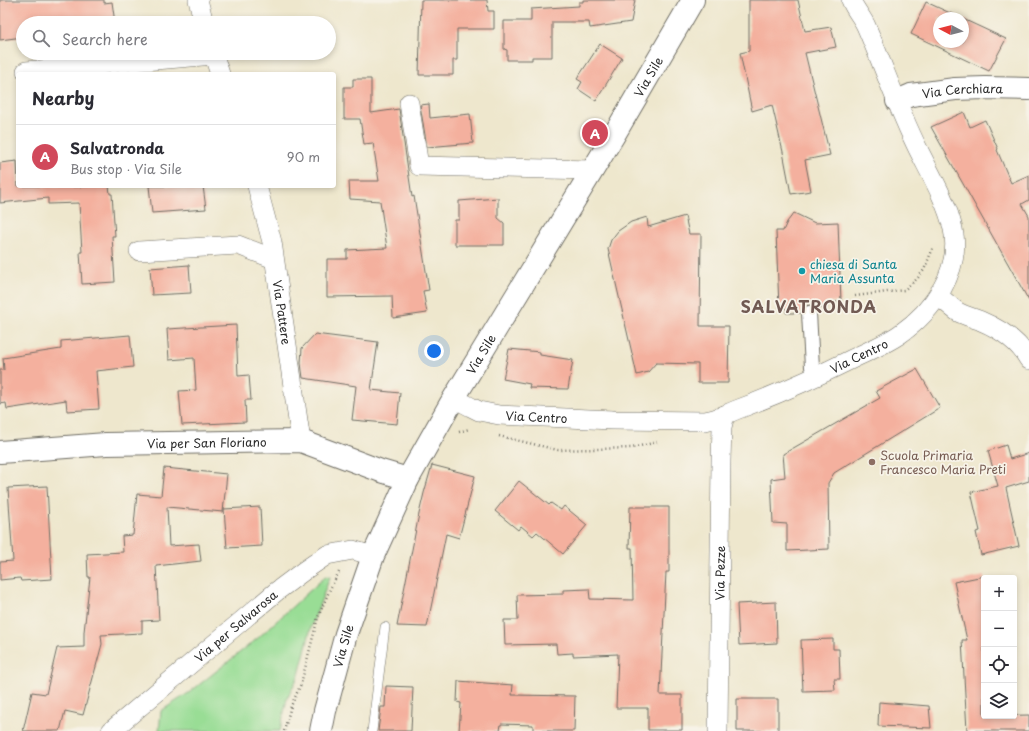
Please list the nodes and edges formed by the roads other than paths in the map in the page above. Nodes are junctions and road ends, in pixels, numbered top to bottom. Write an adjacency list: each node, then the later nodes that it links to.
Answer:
1 (198, 0): 4 (street)
2 (693, 0): 12 (street, Via Sile)
3 (851, 0): 10 (street, Via Centro)
4 (202, 16)
5 (151, 60): 7 (street)
6 (215, 60): 8 (street)
7 (26, 72)
8 (219, 72)
9 (1029, 89): 10 (street, Via Cerchiara)
10 (897, 101): 16 (street, Via Centro)
11 (409, 103): 12 (street)
12 (593, 170): 20 (street, Via Sile)
13 (258, 188): 15 (street, Via Pattere)
14 (139, 251): 15 (street)
15 (274, 259): 22 (street, Via Pattere)
16 (938, 296): 18 (street); 21 (street, Via Centro)
17 (809, 314): 19 (street)
18 (1029, 360)
19 (812, 367)
20 (454, 398): 21 (street, Via Centro); 24 (street, Via Sile)
21 (725, 415): 30 (street, Via Pezze)
22 (301, 441): 23 (street, Via per San Floriano); 24 (street, Via per San Floriano)
23 (0, 452)
24 (408, 479): 25 (street, Via Sile)
25 (373, 556): 27 (street, Via per Salvarosa); 28 (street, Via Sile)
26 (385, 628): 29 (lane)
27 (111, 731)
28 (321, 731)
29 (372, 731)
30 (718, 731)

